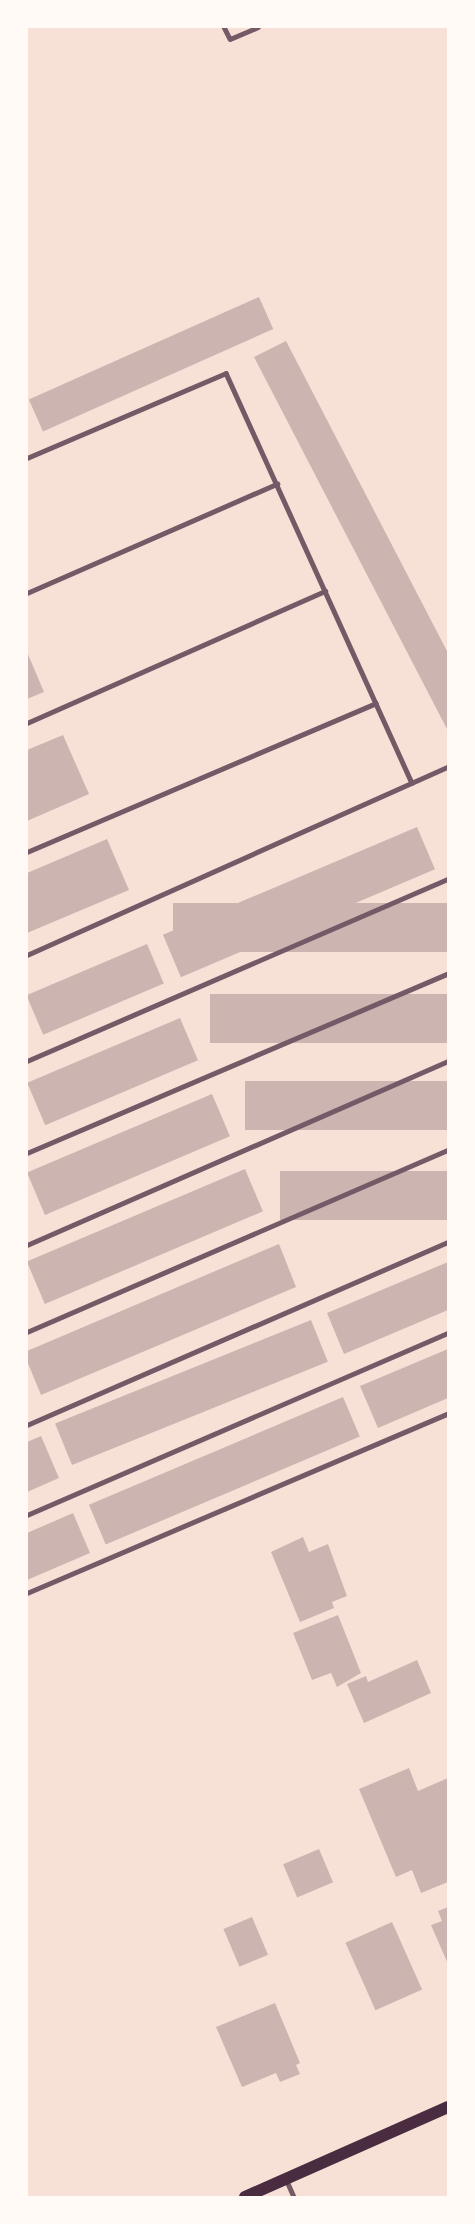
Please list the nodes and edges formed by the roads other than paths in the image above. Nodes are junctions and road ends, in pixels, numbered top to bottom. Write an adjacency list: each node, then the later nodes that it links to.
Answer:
1 (224, 27): 2 (lane)
2 (258, 27)
3 (27, 458): 4 (lane)
4 (277, 484): 5 (lane); 6 (lane)
5 (325, 591): 7 (lane); 8 (lane)
6 (27, 593)
7 (376, 703): 10 (lane); 11 (lane)
8 (27, 723)
9 (448, 766): 10 (lane)
10 (412, 783): 13 (lane)
11 (27, 852)
12 (448, 879): 16 (lane)
13 (27, 955)
14 (448, 973): 18 (lane)
15 (448, 1061): 20 (lane)
16 (27, 1062)
17 (448, 1150): 21 (lane)
18 (27, 1153)
19 (448, 1242): 24 (lane)
20 (27, 1245)
21 (27, 1332)
22 (448, 1333): 25 (lane)
23 (448, 1413): 26 (lane)
24 (27, 1425)
25 (27, 1515)
26 (27, 1593)
27 (448, 2107): 28 (main road)
28 (286, 2179): 29 (main road); 30 (lane)
29 (245, 2197)
30 (294, 2197)

